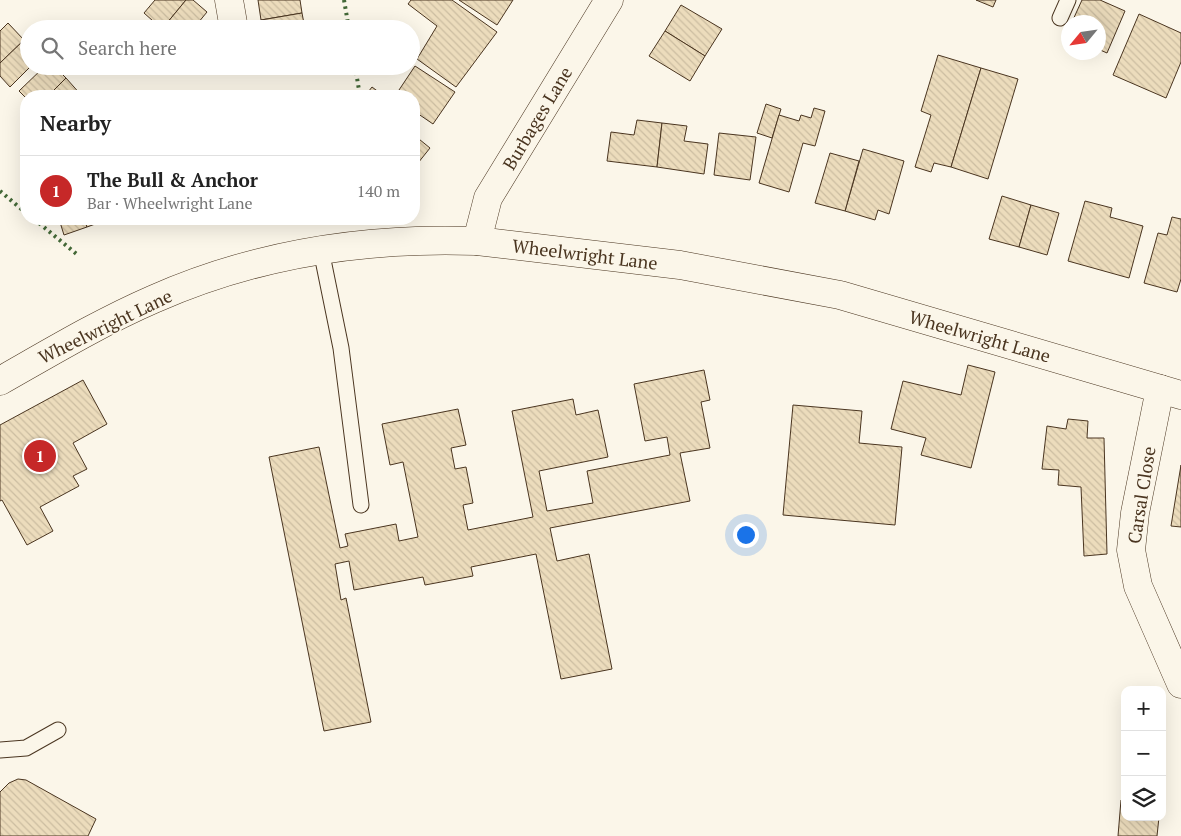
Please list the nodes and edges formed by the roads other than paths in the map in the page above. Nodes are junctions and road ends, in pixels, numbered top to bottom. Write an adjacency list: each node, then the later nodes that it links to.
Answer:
1 (229, 0): 5 (street)
2 (608, 0): 6 (street, Burbages Lane)
3 (1068, 0): 4 (lane)
4 (1060, 18)
5 (232, 20)
6 (477, 241): 7 (street, Wheelwright Lane); 9 (street, Wheelwright Lane)
7 (321, 250): 8 (street, Wheelwright Lane); 10 (lane)
8 (0, 381)
9 (1170, 392): 11 (street, Carsal Close)
10 (361, 505)
11 (1181, 684)
12 (58, 730): 13 (lane)
13 (0, 750)

